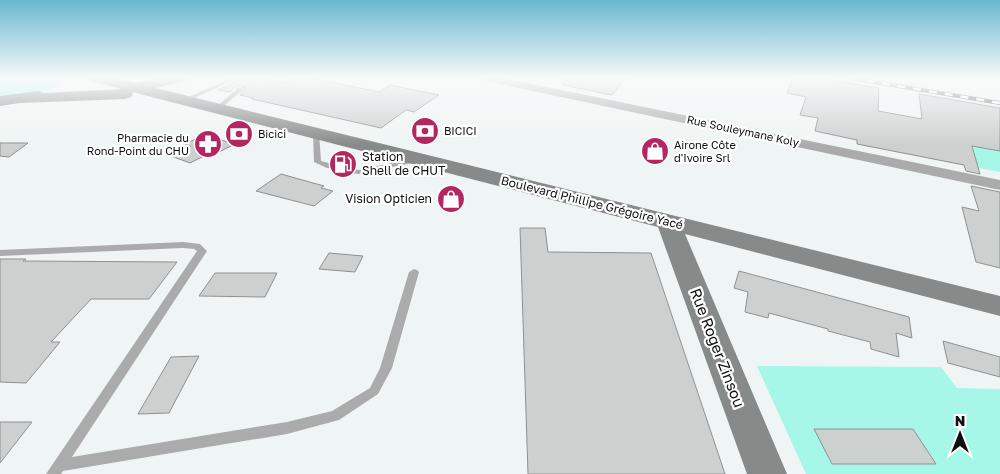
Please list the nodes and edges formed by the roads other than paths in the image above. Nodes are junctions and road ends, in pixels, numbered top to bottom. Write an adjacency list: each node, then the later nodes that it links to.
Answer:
1 (28, 100): 5 (main road, Boulevard Phillipe Grégoire Yacé)
2 (199, 100): 6 (main road, Boulevard Phillipe Grégoire Yacé)
3 (228, 100): 6 (lane)
4 (592, 100): 11 (street, Rue Souleymane Koly)
5 (8, 102)
6 (218, 108): 7 (main road, Boulevard Phillipe Grégoire Yacé)
7 (316, 132): 8 (main road, Boulevard Phillipe Grégoire Yacé); 9 (lane)
8 (419, 158): 10 (lane); 12 (main road, Boulevard Phillipe Grégoire Yacé)
9 (330, 166)
10 (346, 170)
11 (1000, 185)
12 (668, 222): 15 (main road, Boulevard Phillipe Grégoire Yacé); 17 (main road, Rue Roger Zinsou)
13 (0, 253): 16 (lane)
14 (414, 272): 16 (lane)
15 (1000, 306)
16 (56, 469)
17 (767, 474)

